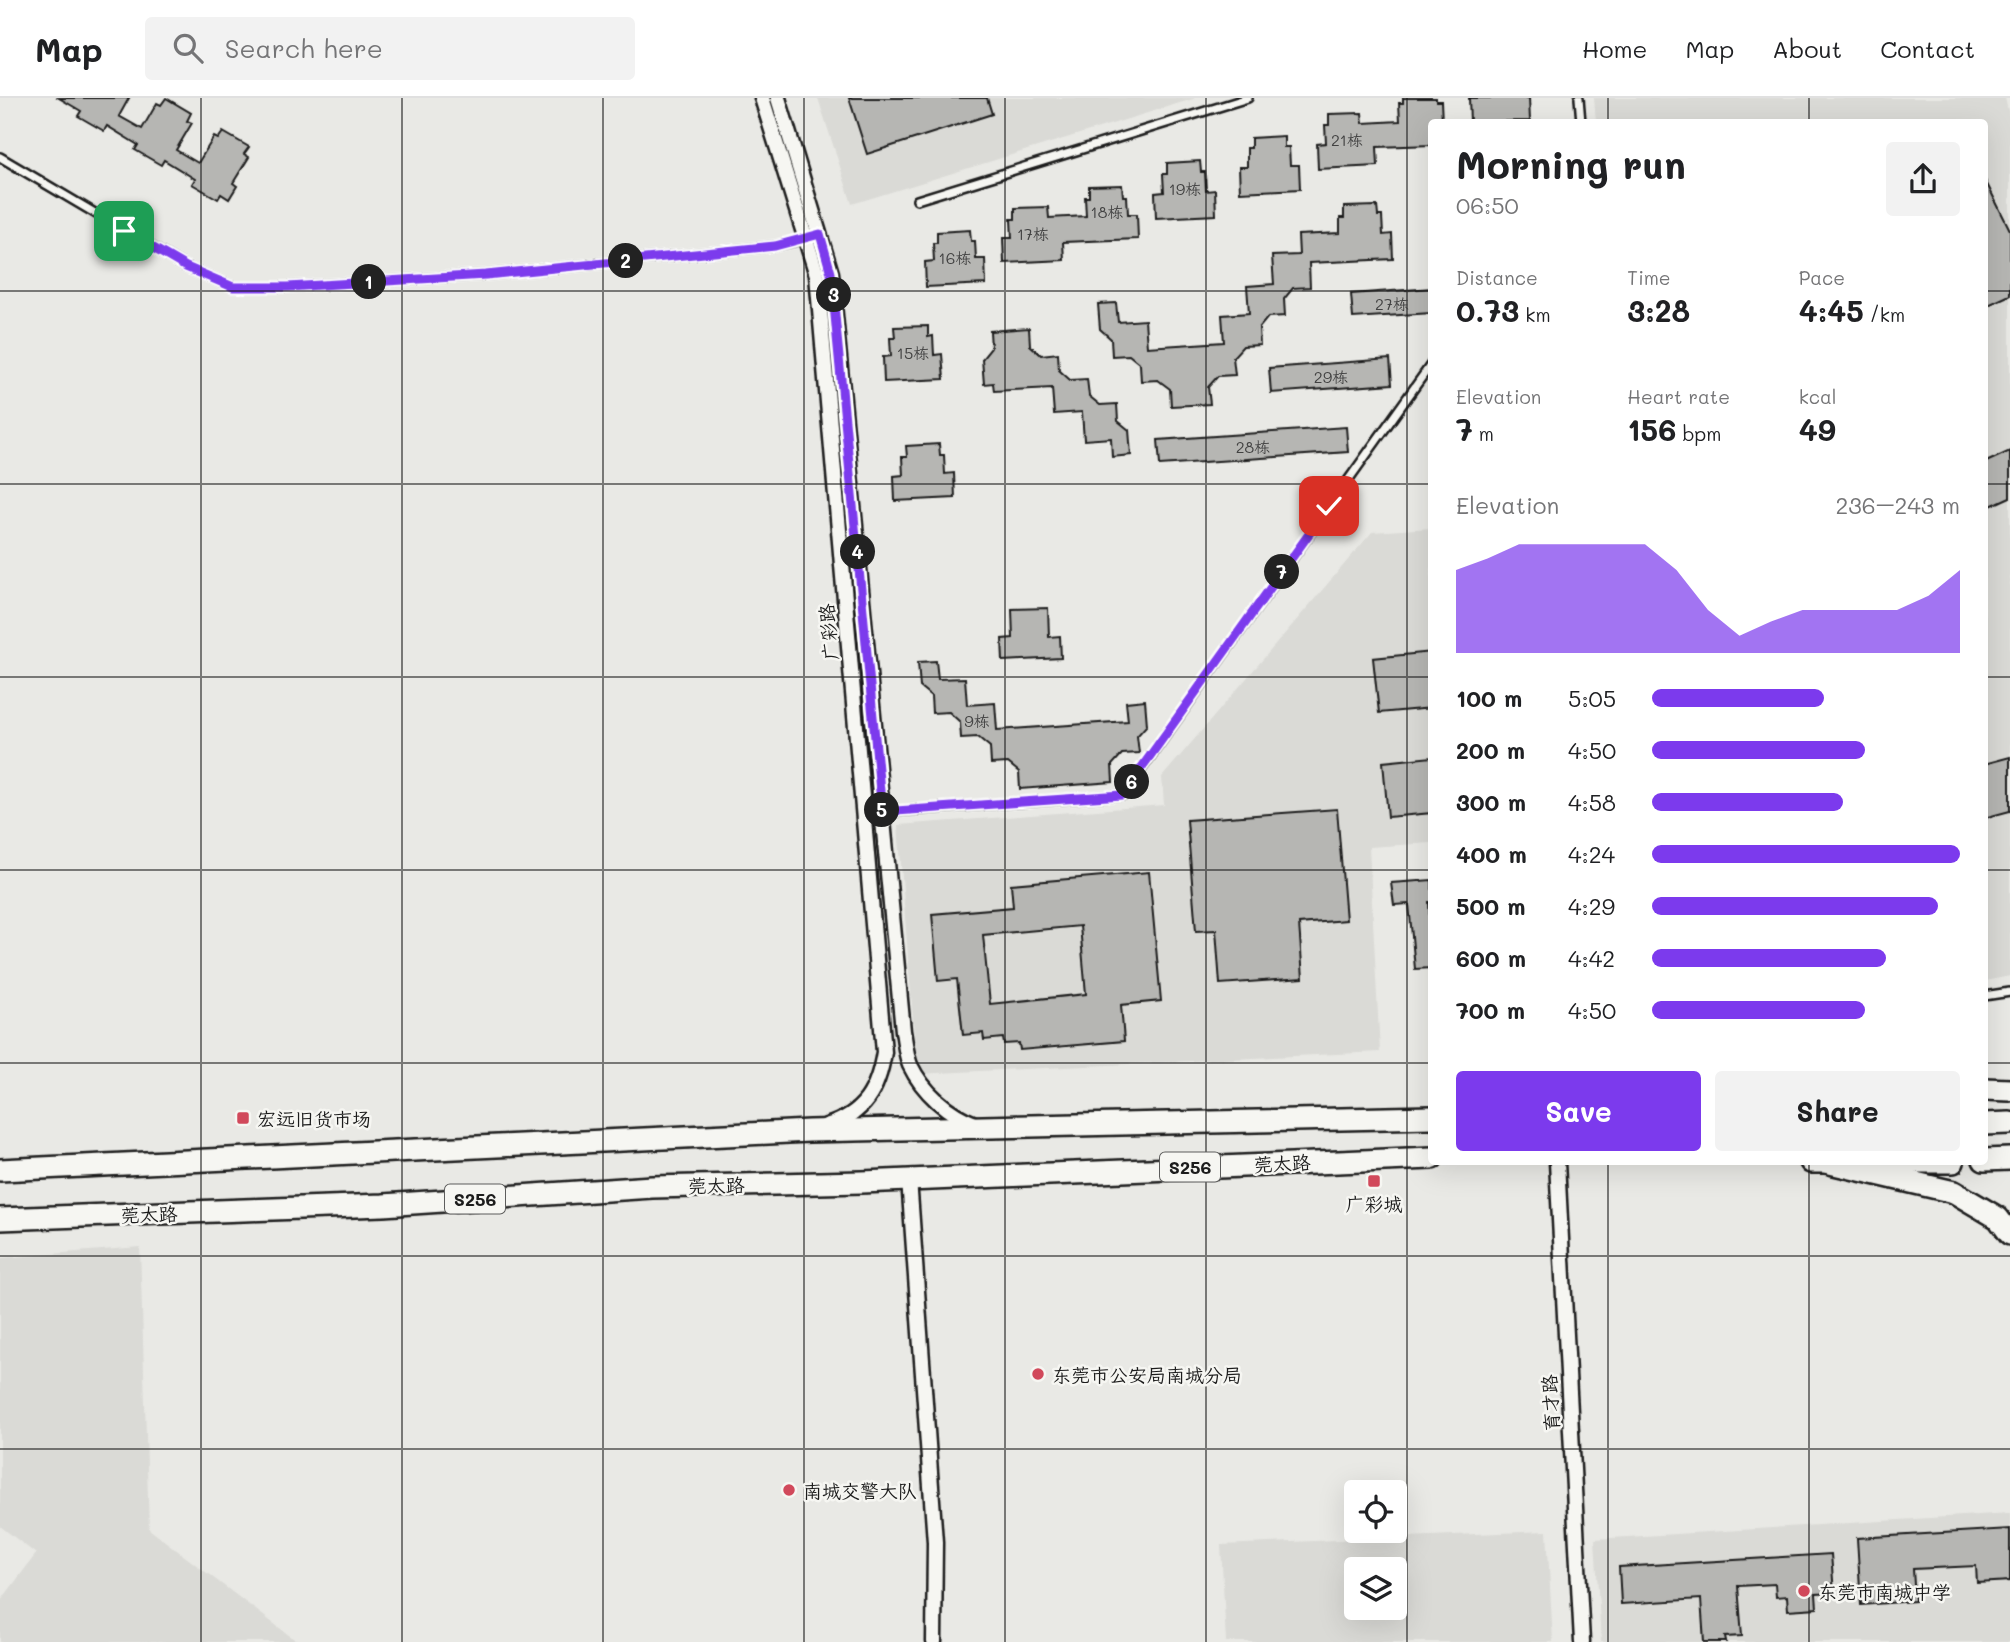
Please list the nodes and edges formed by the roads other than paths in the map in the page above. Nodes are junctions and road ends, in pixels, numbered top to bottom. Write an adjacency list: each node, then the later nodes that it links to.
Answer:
1 (762, 98): 8 (street, 广彩路)
2 (778, 98): 8 (street, 广彩路)
3 (1248, 98): 7 (lane)
4 (1579, 98): 5 (lane)
5 (1581, 119)
6 (0, 158): 8 (lane)
7 (917, 200)
8 (813, 236): 10 (street, 广彩路); 11 (street, 广彩路)
9 (1428, 369): 10 (lane)
10 (882, 812): 11 (lane); 19 (street, 广彩路)
11 (863, 814): 20 (street, 广彩路)
12 (2010, 992): 13 (lane)
13 (1988, 995)
14 (1988, 1090): 15 (main road)
15 (2010, 1090)
16 (1428, 1117): 19 (main road)
17 (2010, 1123): 18 (main road)
18 (1988, 1124)
19 (983, 1127): 20 (main road)
20 (809, 1131): 26 (main road)
21 (1428, 1158): 27 (main road, 莞太路 / S256)
22 (2010, 1159): 23 (main road)
23 (1988, 1160)
24 (1557, 1165): 31 (street, 育才路)
25 (1839, 1165): 29 (main road)
26 (0, 1170)
27 (909, 1179): 28 (main road, 莞太路 / S256); 30 (street)
28 (0, 1219)
29 (2010, 1234)
30 (934, 1642)
31 (1582, 1642)

